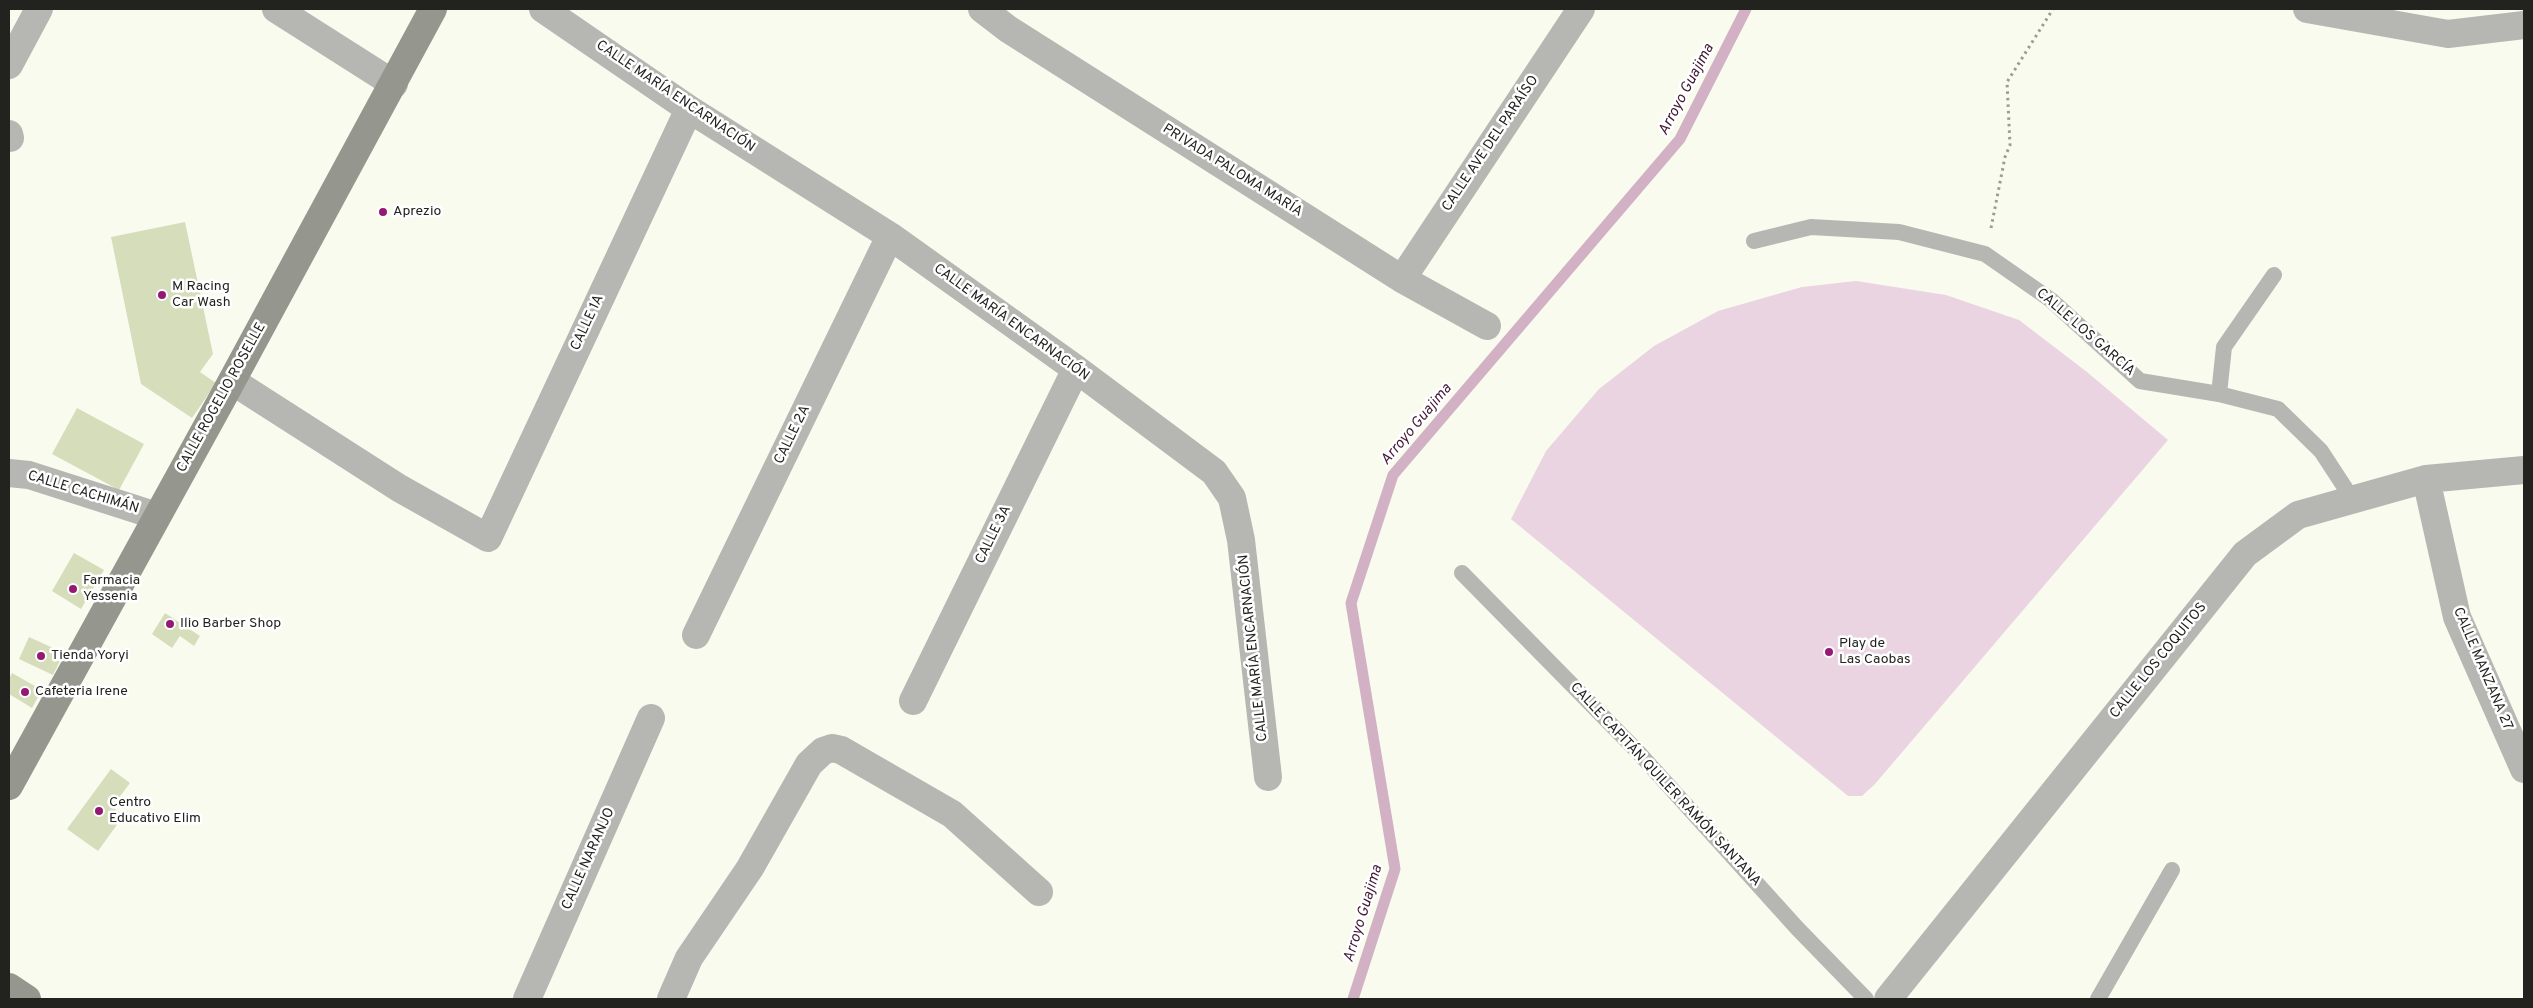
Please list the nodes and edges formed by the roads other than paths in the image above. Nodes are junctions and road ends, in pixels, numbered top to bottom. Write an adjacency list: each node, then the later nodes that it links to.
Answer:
1 (40, 9): 9 (street)
2 (276, 9): 10 (street)
3 (433, 9): 10 (street, CALLE ROGELIO ROSELLE)
4 (543, 9): 11 (street, CALLE MARÍA ENCARNACIÓN)
5 (982, 9): 15 (street, PRIVADA PALOMA MARÍA)
6 (1581, 9): 15 (street, CALLE AVE DEL PARAÍSO)
7 (2307, 9): 8 (street)
8 (2524, 25)
9 (9, 65)
10 (394, 84): 18 (street, CALLE ROGELIO ROSELLE)
11 (689, 108): 12 (street, CALLE MARÍA ENCARNACIÓN); 18 (street, CALLE 1A)
12 (890, 236): 17 (street, CALLE MARÍA ENCARNACIÓN); 26 (street, CALLE 2A)
13 (1754, 241): 19 (lane, CALLE LOS GARCÍA)
14 (2274, 275): 19 (lane)
15 (1402, 279): 16 (street, PRIVADA PALOMA MARÍA)
16 (1487, 326)
17 (1076, 369): 27 (street, CALLE 3A); 30 (street, CALLE MARÍA ENCARNACIÓN)
18 (232, 381): 24 (street, CALLE ROGELIO ROSELLE)
19 (2219, 394): 23 (lane, CALLE LOS GARCÍA)
20 (2524, 470): 22 (street, CALLE LOS COQUITOS)
21 (9, 473): 24 (street, CALLE CACHIMÁN)
22 (2426, 479): 23 (street, CALLE LOS COQUITOS); 29 (street, CALLE MANZANA 27)
23 (2353, 500): 39 (street, CALLE LOS COQUITOS)
24 (157, 516): 31 (street, CALLE ROGELIO ROSELLE)
25 (1462, 573): 38 (lane, CALLE CAPITÁN QUILER RAMÓN SANTANA)
26 (696, 635)
27 (913, 700)
28 (651, 718): 36 (street, CALLE NARANJO)
29 (2524, 768)
30 (1268, 777)
31 (9, 786)
32 (2172, 870): 40 (lane)
33 (1039, 892): 37 (street)
34 (9, 987): 35 (street)
35 (27, 999)
36 (527, 999)
37 (671, 999)
38 (1866, 999)
39 (1888, 999)
40 (2098, 999)

